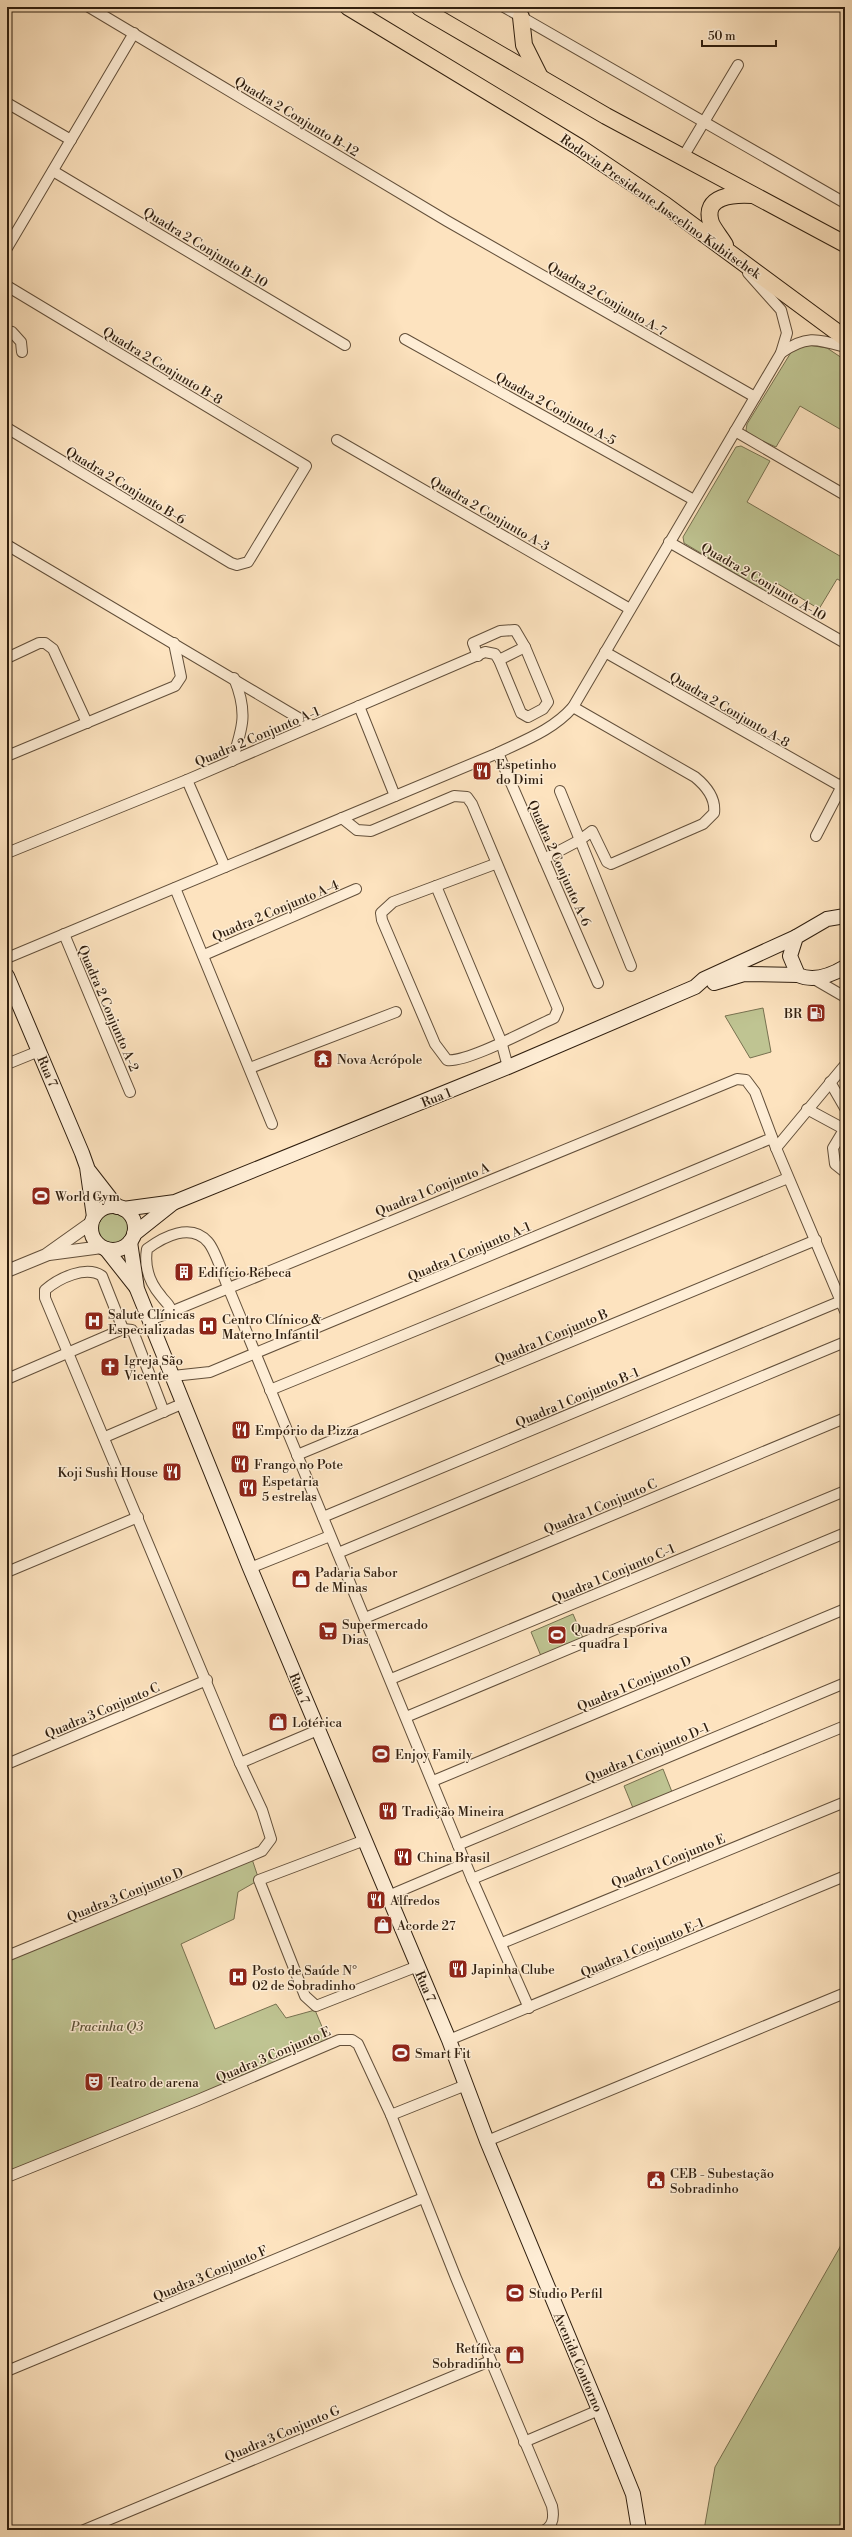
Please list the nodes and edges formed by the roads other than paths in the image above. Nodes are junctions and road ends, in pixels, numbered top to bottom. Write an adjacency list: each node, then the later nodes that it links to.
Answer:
1 (89, 7): 6 (street, Quadra 2 Conjunto B-12)
2 (348, 7): 19 (highway, Rodovia Presidente Juscelino Kubitschek)
3 (419, 7): 8 (highway)
4 (506, 7): 5 (street)
5 (521, 17): 8 (highway); 10 (street)
6 (134, 33): 11 (street); 16 (street, Quadra 2 Conjunto B-12)
7 (738, 65): 10 (street)
8 (541, 78): 12 (highway)
9 (7, 103): 11 (street)
10 (702, 123): 12 (street); 15 (street)
11 (71, 140): 13 (street)
12 (683, 157): 14 (highway)
13 (53, 171): 18 (street); 24 (street, Quadra 2 Conjunto B-10)
14 (756, 195): 17 (highway); 19 (highway)
15 (845, 203)
16 (447, 221): 28 (street, Quadra 2 Conjunto A-7)
17 (845, 244)
18 (7, 248)
19 (728, 251): 23 (highway, Rodovia Presidente Juscelino Kubitschek); 27 (street)
20 (7, 286): 36 (street, Quadra 2 Conjunto B-8)
21 (7, 331): 26 (street)
22 (406, 338): 33 (street, Quadra 2 Conjunto A-5)
23 (845, 338)
24 (345, 345)
25 (845, 347): 27 (street)
26 (22, 352)
27 (781, 353): 28 (street)
28 (755, 397): 30 (street)
29 (7, 428): 36 (street, Quadra 2 Conjunto B-6)
30 (735, 431): 32 (street); 33 (street)
31 (337, 440): 37 (street, Quadra 2 Conjunto A-3)
32 (845, 496)
33 (694, 500): 34 (street)
34 (669, 542): 37 (street); 39 (street, Quadra 2 Conjunto A-10)
35 (7, 545): 38 (street)
36 (231, 563)
37 (630, 609): 41 (street)
38 (174, 643): 45 (street); 48 (street)
39 (845, 643)
40 (525, 647): 42 (street); 44 (street); 44 (street)
41 (605, 652): 47 (street); 54 (street, Quadra 2 Conjunto A-8)
42 (478, 656): 44 (street); 46 (street, Quadra 2 Conjunto A-1)
43 (7, 658): 48 (street)
44 (498, 660)
45 (234, 678): 49 (street); 52 (street)
46 (359, 706): 49 (street, Quadra 2 Conjunto A-1); 56 (street)
47 (573, 707): 50 (street); 59 (street)
48 (87, 723): 51 (street)
49 (312, 726): 52 (street, Quadra 2 Conjunto A-1)
50 (498, 753): 56 (street); 61 (street, Quadra 2 Conjunto A-6)
51 (7, 756)
52 (232, 761): 53 (street, Quadra 2 Conjunto A-1)
53 (187, 780): 60 (street); 63 (street, Quadra 2 Conjunto A-1)
54 (843, 784): 58 (street, Quadra 2 Conjunto A-8)
55 (560, 791): 59 (street)
56 (395, 796): 57 (street)
57 (342, 818): 62 (street); 63 (street)
58 (816, 836)
59 (580, 840): 61 (street); 72 (street)
60 (7, 853)
61 (544, 859): 77 (street, Quadra 2 Conjunto A-6)
62 (495, 864): 64 (street); 81 (street)
63 (225, 867): 65 (street)
64 (436, 886): 81 (street); 81 (street)
65 (175, 888): 68 (street); 70 (street, Quadra 2 Conjunto A-4)
66 (356, 889): 70 (street, Quadra 2 Conjunto A-4)
67 (842, 914): 69 (main road)
68 (64, 934): 71 (street); 88 (street, Quadra 2 Conjunto A-2)
69 (796, 937): 74 (main road); 78 (main road)
70 (204, 955): 86 (street, Quadra 2 Conjunto A-4)
71 (7, 958)
72 (631, 966)
73 (845, 967): 76 (main road)
74 (798, 975): 76 (main road); 78 (main road)
75 (7, 976): 82 (main road, Rua 7)
76 (814, 979): 79 (street)
77 (598, 983)
78 (695, 987): 85 (main road, Rua 1)
79 (845, 997)
80 (396, 1012): 86 (street)
81 (501, 1041): 85 (street)
82 (39, 1051): 83 (street); 94 (main road, Rua 7)
83 (7, 1064)
84 (845, 1065): 87 (street)
85 (508, 1067): 97 (main road, Rua 1)
86 (250, 1068): 91 (street, Quadra 2 Conjunto A-4)
87 (830, 1082): 89 (street); 90 (street)
88 (130, 1092)
89 (845, 1108)
90 (808, 1109): 92 (street); 93 (street)
91 (272, 1124)
92 (844, 1128): 95 (street)
93 (774, 1143): 96 (street); 105 (street, Quadra 1 Conjunto A); 114 (street, Quadra 1 Conjunto A-1)
94 (87, 1167): 98 (main road, Rua 7); 99 (main road, Rua 7)
95 (845, 1172)
96 (788, 1178): 101 (street); 117 (street)
97 (175, 1202): 98 (main road, Rua 1); 100 (main road, Rua 1)
98 (120, 1208): 99 (main road); 100 (main road)
99 (93, 1220): 102 (main road); 103 (street)
100 (132, 1238): 102 (main road); 106 (main road, Rua 7)
101 (816, 1240): 107 (street); 122 (street, Quadra 1 Conjunto B)
102 (104, 1248): 103 (street); 106 (main road, Rua 7)
103 (46, 1255): 104 (street)
104 (7, 1271)
105 (228, 1287): 109 (street, Quadra 1 Conjunto A); 109 (street); 114 (street)
106 (138, 1289): 110 (main road, Rua 7)
107 (841, 1301): 108 (street); 124 (street, Quadra 1 Conjunto B-1)
108 (845, 1311)
109 (171, 1312): 110 (street, Quadra 1 Conjunto A)
110 (151, 1320): 115 (main road, Rua 7)
111 (123, 1329): 113 (street); 113 (street, Quadra 3 Conjunto D); 119 (street)
112 (845, 1342): 128 (street)
113 (70, 1352): 116 (street); 121 (street, Quadra 3 Conjunto D)
114 (255, 1354): 115 (street, Quadra 1 Conjunto A-1); 117 (street)
115 (173, 1376): 118 (main road, Rua 7)
116 (7, 1379)
117 (270, 1390): 122 (street)
118 (184, 1403): 119 (street); 129 (main road, Rua 7)
119 (164, 1412): 121 (street)
120 (845, 1418): 132 (street, Quadra 1 Conjunto C)
121 (105, 1437): 125 (street, Quadra 3 Conjunto D)
122 (297, 1455): 124 (street)
123 (845, 1491): 133 (street, Quadra 1 Conjunto C-1)
124 (323, 1517): 127 (street)
125 (138, 1518): 130 (street); 134 (street, Quadra 3 Conjunto D)
126 (845, 1533): 136 (street)
127 (330, 1536): 128 (street); 129 (street)
128 (338, 1553): 132 (street)
129 (250, 1568): 138 (main road, Rua 7)
130 (7, 1572)
131 (845, 1609): 141 (street, Quadra 1 Conjunto D)
132 (365, 1618): 133 (street)
133 (391, 1679): 136 (street)
134 (207, 1680): 139 (street, Quadra 3 Conjunto D); 140 (street, Quadra 3 Conjunto C)
135 (845, 1683): 144 (street, Quadra 1 Conjunto D-1)
136 (406, 1717): 141 (street)
137 (845, 1726): 147 (street)
138 (318, 1730): 139 (street); 143 (main road, Rua 7)
139 (240, 1763): 150 (street, Quadra 3 Conjunto D)
140 (7, 1764)
141 (433, 1781): 144 (street)
142 (845, 1802): 149 (street, Quadra 1 Conjunto E)
143 (365, 1840): 148 (main road, Rua 7); 151 (street)
144 (458, 1845): 145 (street)
145 (466, 1863): 147 (street); 148 (street)
146 (845, 1876): 153 (street, Quadra 1 Conjunto E-1)
147 (472, 1879): 149 (street)
148 (388, 1896): 151 (main road, Rua 7)
149 (502, 1943): 153 (street)
150 (7, 1956)
151 (418, 1966): 154 (main road, Rua 7)
152 (845, 1993): 157 (street)
153 (529, 2008): 154 (street, Quadra 1 Conjunto E-1)
154 (449, 2040): 155 (main road, Rua 7)
155 (466, 2085): 156 (street); 157 (main road, Avenida Contorno)
156 (391, 2115): 158 (street, Quadra 3 Conjunto E); 159 (street, Quadra 3 Conjunto E)
157 (487, 2141): 162 (main road, Avenida Contorno)
158 (7, 2178)
159 (423, 2198): 160 (street, Quadra 3 Conjunto E); 161 (street, Quadra 3 Conjunto F)
160 (490, 2361): 163 (street, Quadra 3 Conjunto E); 164 (street, Quadra 3 Conjunto G)
161 (7, 2371)
162 (599, 2410): 163 (street); 166 (main road, Avenida Contorno)
163 (524, 2442): 165 (street, Quadra 3 Conjunto E)
164 (84, 2530)
165 (545, 2530)
166 (639, 2530)

